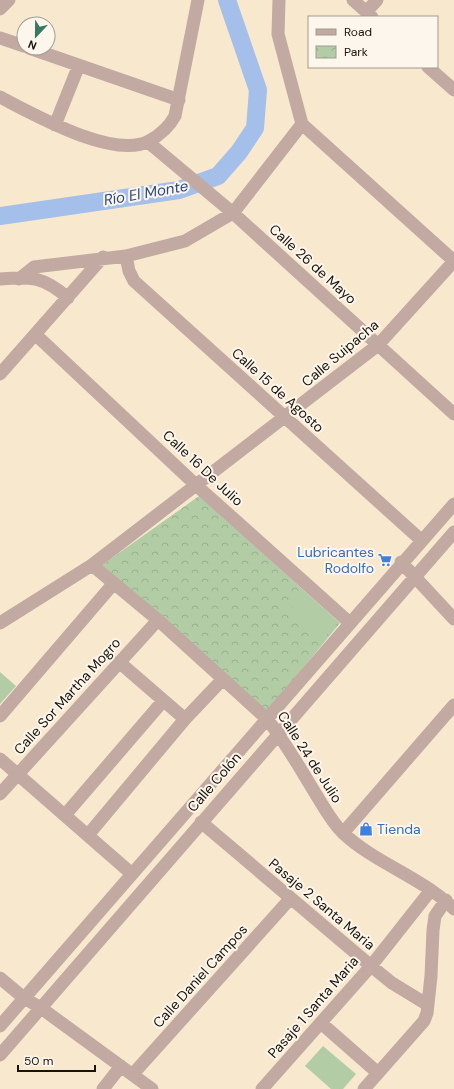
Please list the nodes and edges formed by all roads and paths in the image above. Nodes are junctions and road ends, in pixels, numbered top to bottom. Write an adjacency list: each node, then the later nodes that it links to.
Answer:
1 (9, 0): 6 (street)
2 (198, 0): 15 (street)
3 (279, 0): 16 (street)
4 (353, 0): 7 (street)
5 (377, 0): 7 (street)
6 (0, 10)
7 (369, 14)
8 (0, 38): 9 (street)
9 (16, 43)
10 (53, 56): 11 (street)
11 (79, 65): 15 (street); 17 (street)
12 (429, 68): 13 (street)
13 (454, 90)
14 (0, 97): 17 (street)
15 (179, 100): 18 (street)
16 (302, 124): 19 (street); 22 (street)
17 (55, 125): 18 (street)
18 (148, 142): 19 (street, Calle 26 de Mayo)
19 (233, 213): 20 (street); 27 (street, Calle 26 de Mayo)
20 (126, 256): 21 (street); 30 (street, Calle 15 de Agosto)
21 (103, 257): 24 (street); 25 (street)
22 (454, 261): 27 (street, Calle Suipacha)
23 (0, 279): 24 (street)
24 (19, 279): 25 (street)
25 (68, 298): 26 (street)
26 (36, 335): 28 (street); 31 (street, Calle 16 De Julio)
27 (378, 345): 29 (street, Calle 26 de Mayo); 30 (street, Calle Suipacha)
28 (0, 374)
29 (454, 414)
30 (285, 419): 31 (street, Calle Suipacha); 34 (street, Calle 15 de Agosto)
31 (197, 486): 36 (street, Calle Suipacha); 42 (street, Calle 16 De Julio)
32 (454, 504): 34 (street, Calle Colón)
33 (454, 532): 37 (street, Calle Colón)
34 (421, 540): 35 (street, Calle Colón)
35 (401, 562): 37 (street); 42 (street, Calle Colón)
36 (92, 566): 38 (street, Calle 24 de Julio); 41 (street)
37 (416, 577): 39 (street); 50 (street, Calle Colón)
38 (114, 583): 40 (street, Calle 24 de Julio); 47 (street)
39 (454, 619)
40 (158, 620): 43 (street, Calle Sor Martha Mogro); 44 (street, Calle 24 de Julio)
41 (0, 623)
42 (350, 623): 48 (street, Calle Colón)
43 (119, 662): 45 (street); 52 (street, Calle Sor Martha Mogro)
44 (222, 680): 48 (street, Calle 24 de Julio); 49 (street)
45 (163, 701): 49 (street); 54 (street)
46 (454, 705): 56 (street)
47 (0, 716)
48 (267, 719): 50 (street, Calle 24 de Julio); 58 (street, Calle Colón)
49 (186, 720): 57 (street)
50 (278, 733): 55 (street, Calle Colón); 56 (street, Calle 24 de Julio)
51 (0, 759): 52 (street)
52 (18, 774): 53 (street, Calle Sor Martha Mogro); 54 (street)
53 (0, 794)
54 (65, 815): 57 (street)
55 (201, 822): 60 (street, Pasaje 2 Santa Maria); 66 (street, Calle Colón)
56 (343, 833): 59 (street, Calle 24 de Julio)
57 (88, 835): 58 (street)
58 (132, 874): 64 (street, Calle Colón)
59 (431, 890): 61 (street, Calle 24 de Julio); 62 (street, Pasaje 1 Santa Maria)
60 (290, 899): 62 (street, Pasaje 2 Santa Maria); 72 (street, Calle Daniel Campos)
61 (450, 905): 65 (street)
62 (371, 966): 65 (street, Pasaje 2 Santa Maria); 67 (street, Pasaje 1 Santa Maria)
63 (0, 978): 64 (street)
64 (24, 998): 66 (street); 68 (street, Calle Colón)
65 (428, 1005): 71 (street)
66 (41, 1008): 69 (street, Calle Colón); 70 (street)
67 (321, 1022): 71 (street); 75 (street, Pasaje 1 Santa Maria)
68 (0, 1026)
69 (0, 1055)
70 (121, 1066): 72 (street); 73 (street)
71 (378, 1073): 76 (street)
72 (133, 1074): 74 (street)
73 (103, 1089)
74 (152, 1089)
75 (262, 1089)
76 (364, 1089)

